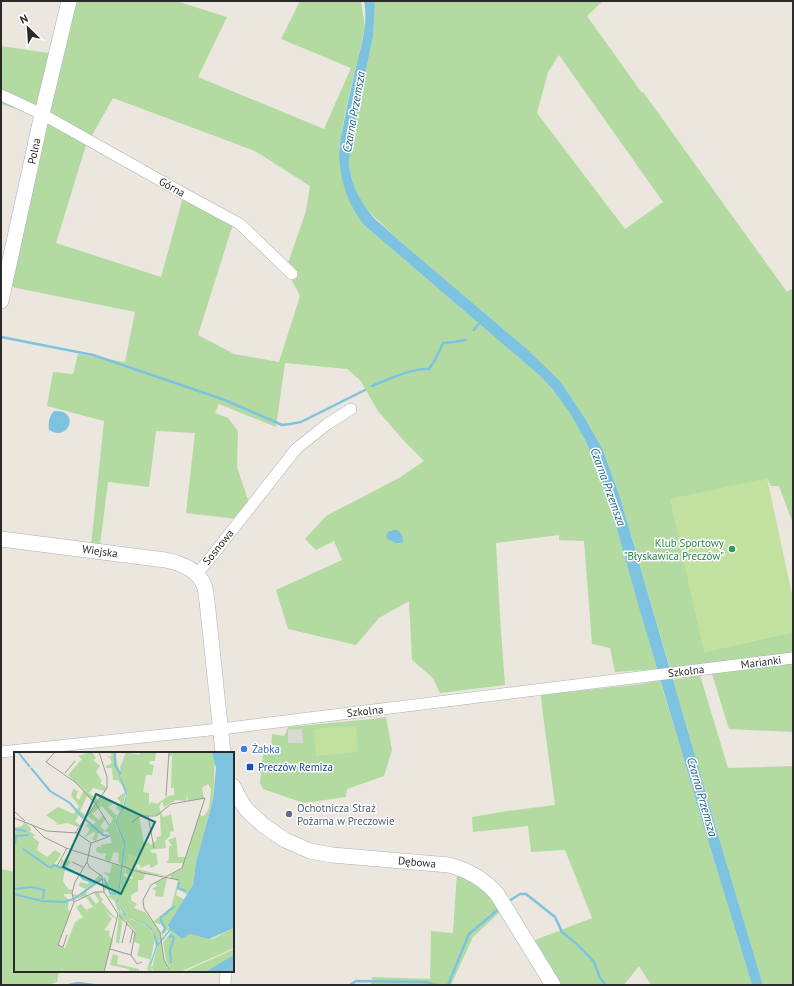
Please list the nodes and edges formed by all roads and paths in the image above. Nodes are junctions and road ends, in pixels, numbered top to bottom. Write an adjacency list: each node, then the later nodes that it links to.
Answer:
1 (69, 1): 3 (street, Polna)
2 (1, 96): 3 (street, Górna)
3 (42, 114): 4 (street, Górna); 5 (street, Polna)
4 (292, 274)
5 (1, 302)
6 (351, 409): 8 (street, Sosnowa)
7 (1, 539): 8 (street, Wiejska)
8 (196, 574): 11 (street, Sosnowa)
9 (793, 658): 10 (street, Marianki)
10 (728, 666): 11 (street, Szkolna)
11 (220, 729): 12 (street, Szkolna); 13 (street, Sosnowa)
12 (1, 752)
13 (223, 752)
14 (235, 797): 17 (street, Dębowa)
15 (226, 972): 16 (street)
16 (225, 985)
17 (553, 985)

